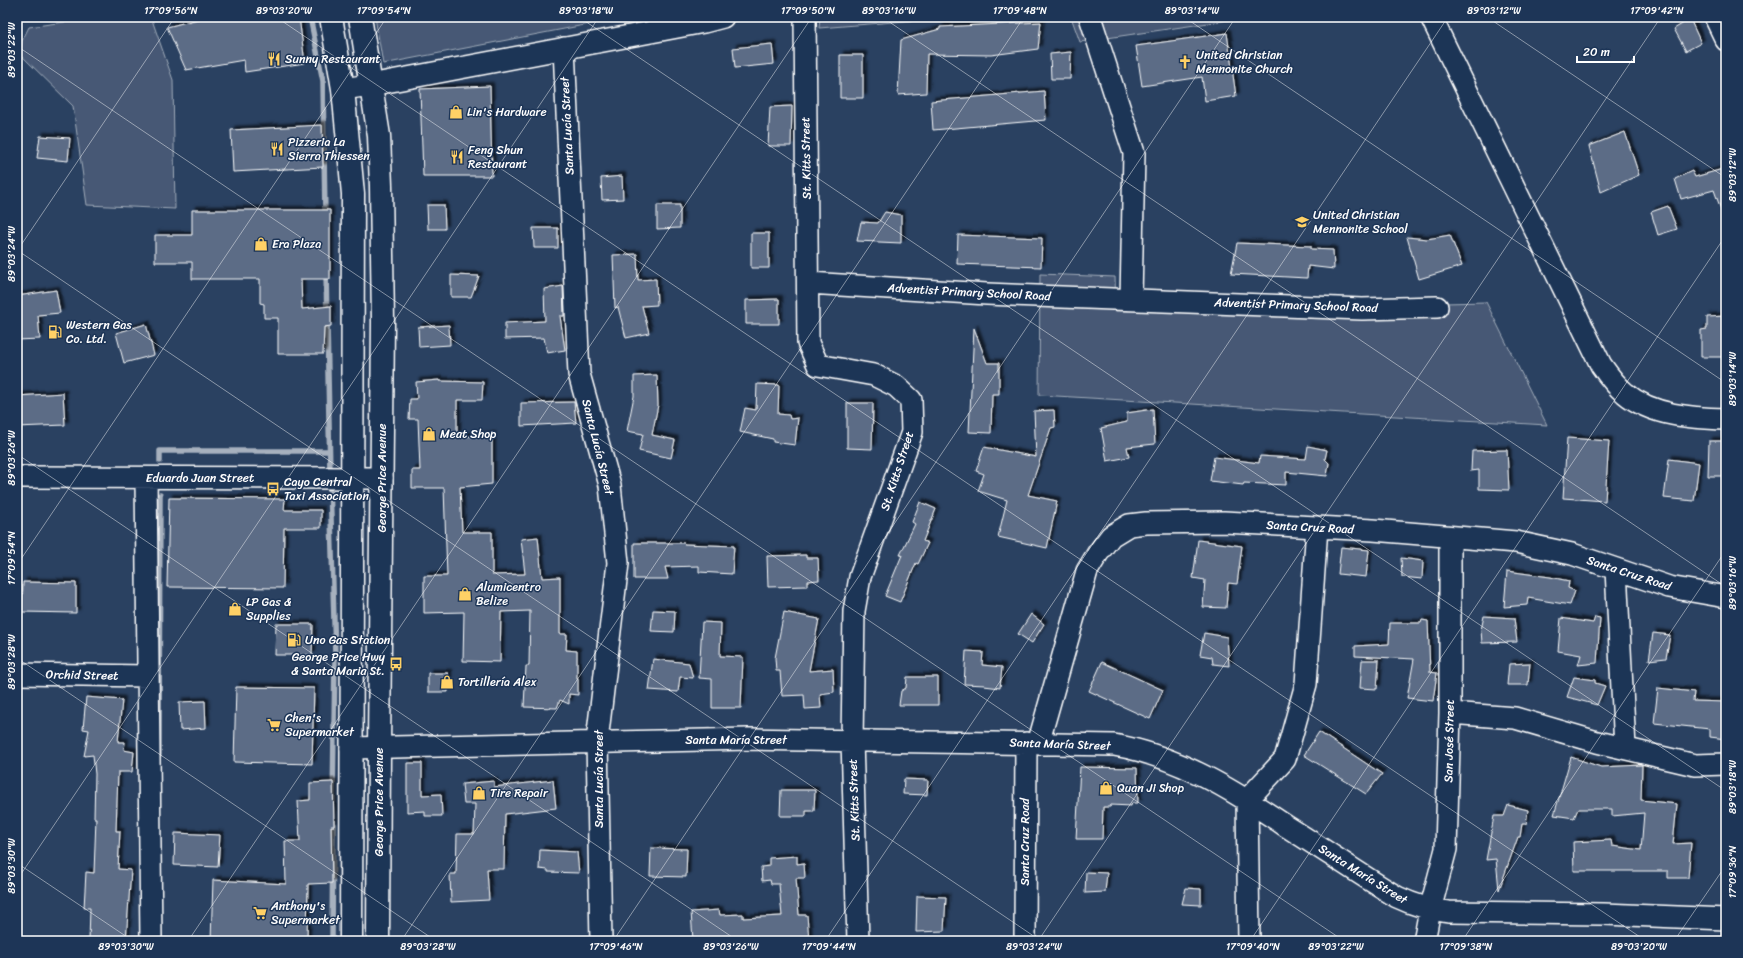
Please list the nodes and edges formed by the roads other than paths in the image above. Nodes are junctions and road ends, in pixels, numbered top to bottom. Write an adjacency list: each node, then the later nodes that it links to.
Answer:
1 (331, 17): 11 (main road)
2 (360, 17): 10 (main road, George Price Avenue)
3 (723, 17): 9 (street)
4 (805, 17): 12 (street, St. Kitts Street)
5 (1090, 17): 13 (street)
6 (1431, 17): 15 (street)
7 (1715, 17): 8 (street)
8 (1726, 40)
9 (564, 48): 10 (street); 28 (street, Santa Lucía Street)
10 (370, 85): 11 (street); 19 (main road, George Price Avenue)
11 (343, 89): 18 (main road)
12 (808, 283): 13 (street, Adventist Primary School Road); 27 (street, St. Kitts Street)
13 (1131, 299): 14 (street, Adventist Primary School Road)
14 (1437, 307)
15 (1726, 419)
16 (17, 477): 17 (street, Eduardo Juan Street)
17 (146, 478): 18 (street, Eduardo Juan Street); 25 (street)
18 (351, 478): 19 (street, Eduardo Juan Street); 30 (main road)
19 (382, 478): 31 (main road, George Price Avenue)
20 (1317, 527): 21 (street, Santa Cruz Road); 29 (street, Santa Cruz Road); 34 (street)
21 (1450, 538): 22 (street, Santa Cruz Road); 26 (street, San José Street)
22 (1616, 569): 23 (street, Santa Cruz Road); 32 (street)
23 (1726, 597)
24 (17, 674): 25 (street, Orchid Street)
25 (147, 676): 37 (street)
26 (1450, 713): 32 (street); 35 (street, San José Street)
27 (852, 740): 28 (street, Santa María Street); 29 (street, Santa María Street); 41 (street, St. Kitts Street)
28 (597, 741): 31 (street, Santa María Street); 40 (street, Santa Lucía Street)
29 (1032, 744): 34 (street, Santa María Street); 42 (street, Santa Cruz Road)
30 (351, 748): 31 (street, Santa María Street); 38 (main road)
31 (379, 748): 39 (main road, George Price Avenue)
32 (1625, 748): 33 (street)
33 (1726, 764)
34 (1247, 800): 35 (street, Santa María Street); 43 (street)
35 (1430, 910): 36 (street, Santa María Street); 44 (street, San José Street)
36 (1726, 919)
37 (151, 941)
38 (351, 941)
39 (378, 941)
40 (601, 941)
41 (858, 941)
42 (1025, 941)
43 (1249, 941)
44 (1424, 941)

